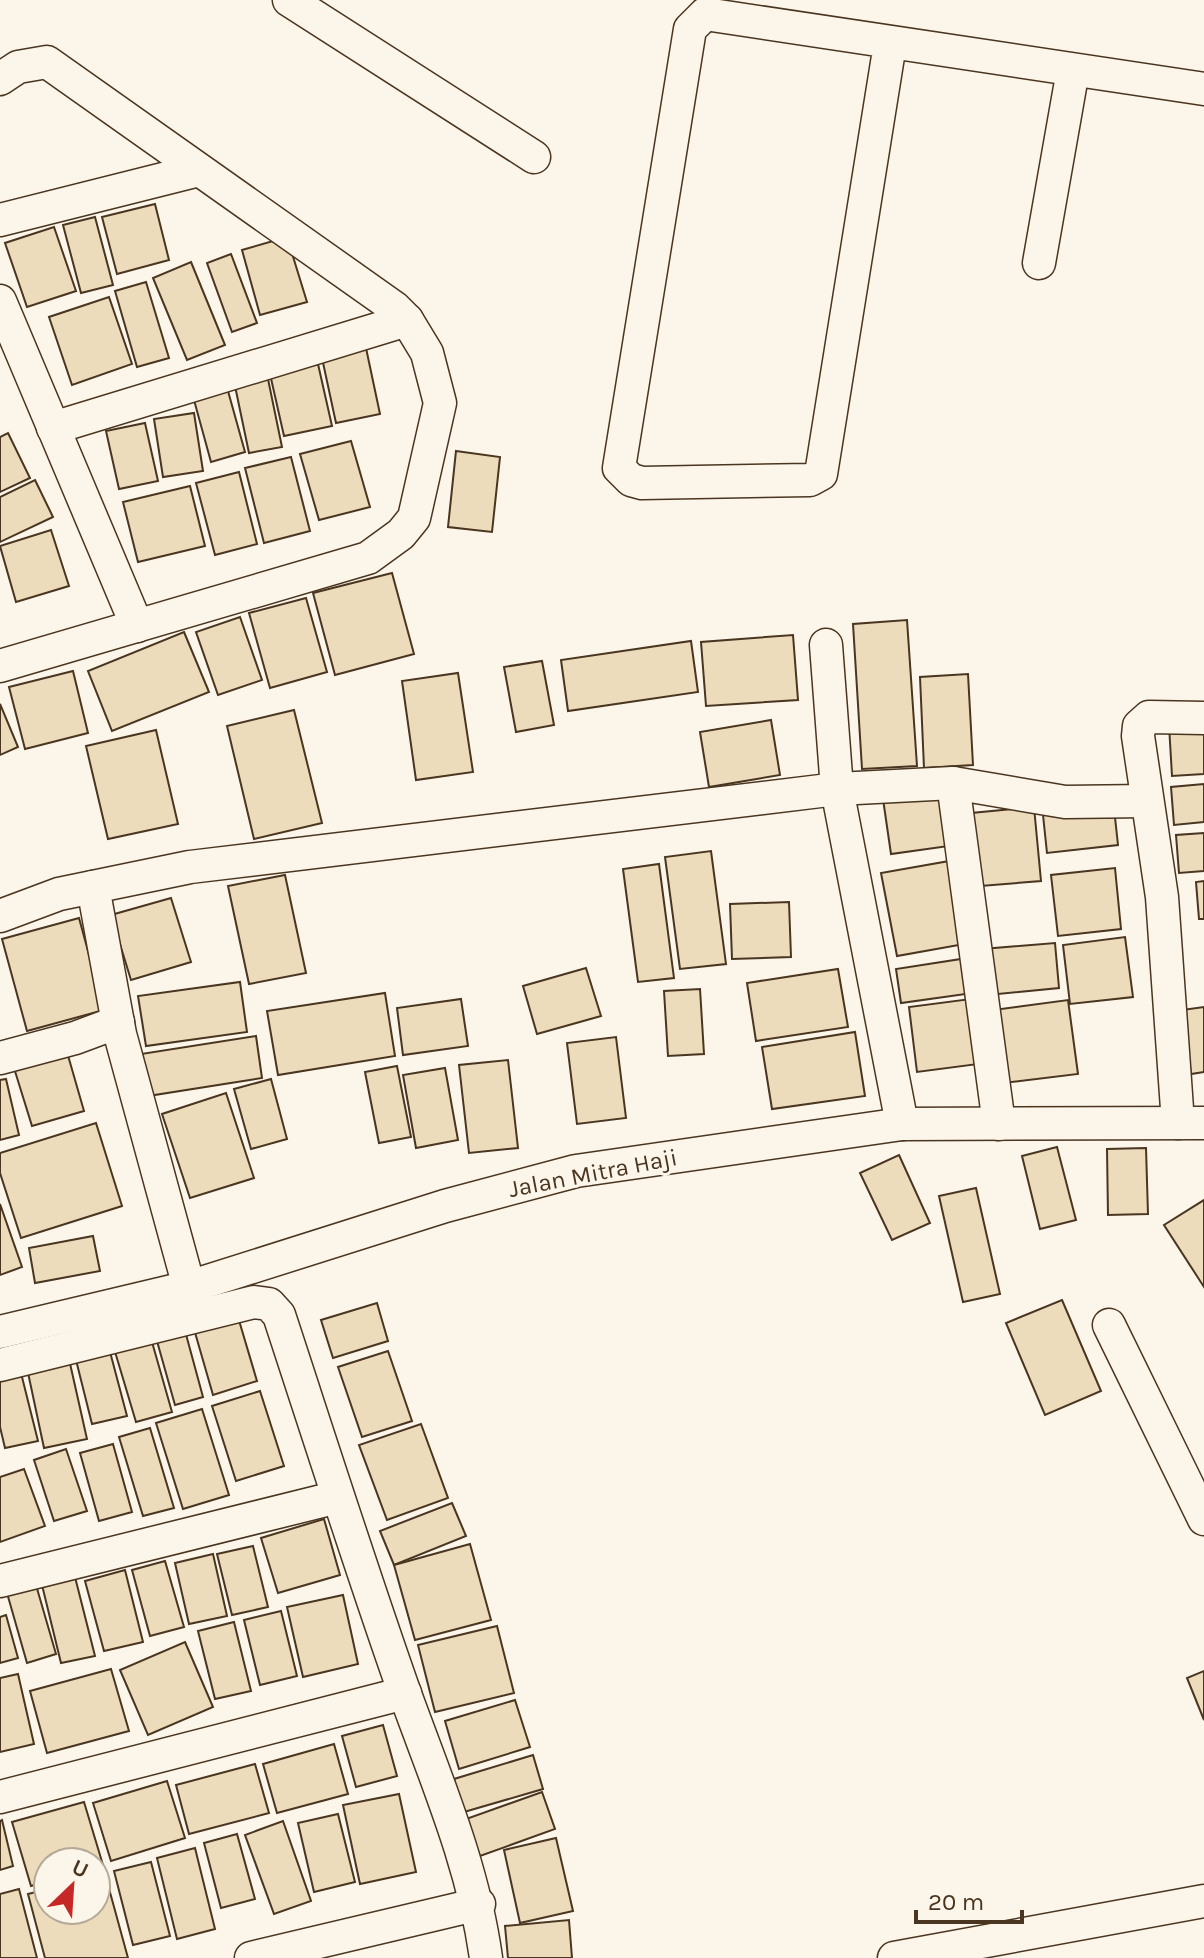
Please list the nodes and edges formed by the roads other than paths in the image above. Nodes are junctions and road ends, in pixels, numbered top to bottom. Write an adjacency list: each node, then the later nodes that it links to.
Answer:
1 (289, 0): 6 (street)
2 (890, 44): 2 (street); 3 (street)
3 (1073, 70): 5 (street); 9 (street)
4 (0, 79): 7 (street)
5 (1204, 89)
6 (534, 157)
7 (199, 170): 8 (street); 11 (street)
8 (0, 220)
9 (1039, 263)
10 (0, 301): 12 (street)
11 (407, 320): 12 (street); 13 (street)
12 (53, 428): 13 (street)
13 (137, 626): 15 (street)
14 (826, 645): 18 (street)
15 (0, 666)
16 (1204, 718): 19 (street)
17 (953, 783): 18 (street); 19 (street); 26 (street)
18 (837, 789): 20 (street); 25 (street)
19 (1147, 801): 24 (street)
20 (93, 887): 21 (street); 22 (street)
21 (0, 916)
22 (118, 1022): 23 (street); 27 (street)
23 (0, 1058)
24 (1191, 1123): 26 (street, Jalan Mitra Haji)
25 (902, 1124): 26 (street, Jalan Mitra Haji); 27 (street, Jalan Mitra Haji)
26 (999, 1124)
27 (189, 1287): 29 (street, Jalan Mitra Haji)
28 (1109, 1325): 32 (street)
29 (0, 1332)
30 (0, 1365): 31 (street)
31 (338, 1497): 33 (street); 34 (street)
32 (1204, 1519)
33 (0, 1581)
34 (405, 1693): 35 (street); 37 (street)
35 (0, 1797)
36 (1204, 1901): 40 (street)
37 (479, 1904): 38 (street); 39 (street)
38 (262, 1956)
39 (486, 1958)
40 (894, 1958)

